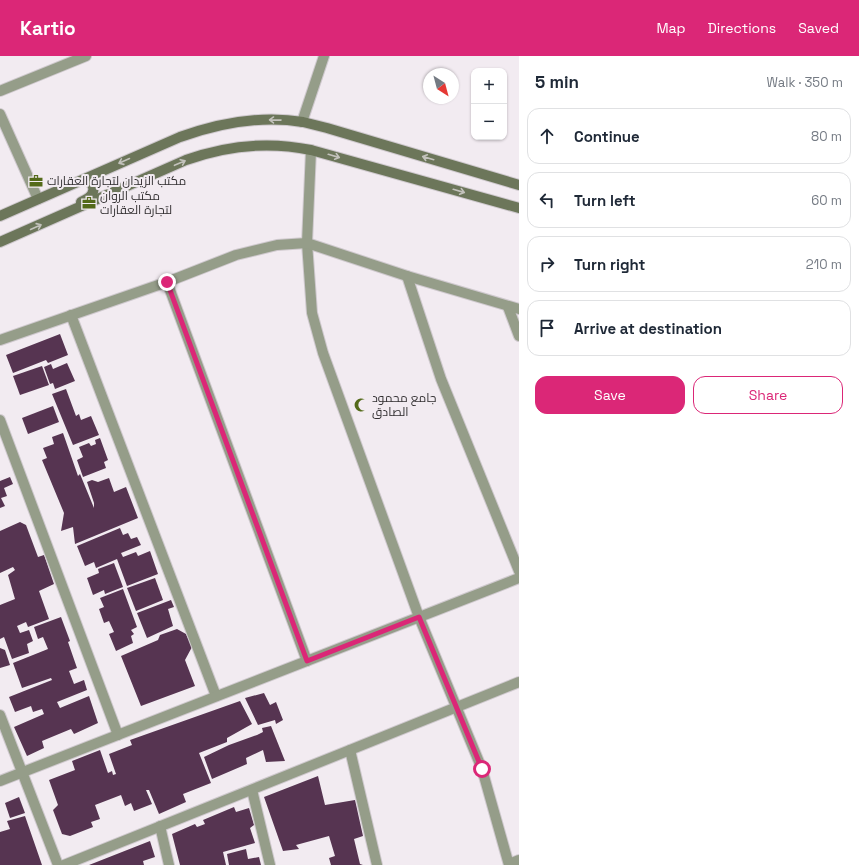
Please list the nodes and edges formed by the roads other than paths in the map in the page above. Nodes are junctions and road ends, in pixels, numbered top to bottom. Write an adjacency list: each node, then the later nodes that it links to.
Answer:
1 (86, 56): 3 (street)
2 (324, 56): 5 (street)
3 (0, 91)
4 (0, 114): 9 (street)
5 (302, 122): 7 (street, one-way to 7); 8 (street, one-way to 5)
6 (311, 150): 10 (street, one-way to 10); 11 (street, one-way to 6); 14 (street)
7 (84, 180): 9 (street); 11 (street)
8 (519, 185)
9 (38, 199): 12 (street)
10 (519, 208)
11 (61, 215): 13 (street, one-way to 11)
12 (0, 216)
13 (0, 242)
14 (307, 243): 15 (street); 16 (street); 25 (street)
15 (407, 276): 17 (street); 23 (street)
16 (167, 282): 19 (street); 26 (street)
17 (508, 307): 18 (street); 20 (street)
18 (519, 310)
19 (71, 315): 21 (street); 28 (street)
20 (519, 336)
21 (0, 340)
22 (0, 420): 31 (street)
23 (519, 572)
24 (519, 578): 25 (street)
25 (419, 617): 26 (street); 29 (street)
26 (307, 661): 28 (street)
27 (519, 682): 29 (street)
28 (216, 696): 31 (street)
29 (456, 707): 32 (street); 38 (street)
30 (0, 715): 33 (street)
31 (118, 734): 33 (street)
32 (350, 750): 35 (street); 43 (street)
33 (22, 772): 34 (street); 39 (street)
34 (0, 781)
35 (252, 790): 36 (street); 42 (street)
36 (160, 826): 40 (street); 41 (street)
37 (519, 860): 38 (street)
38 (509, 864)
39 (58, 865)
40 (64, 865)
41 (169, 865)
42 (270, 865)
43 (377, 865)

